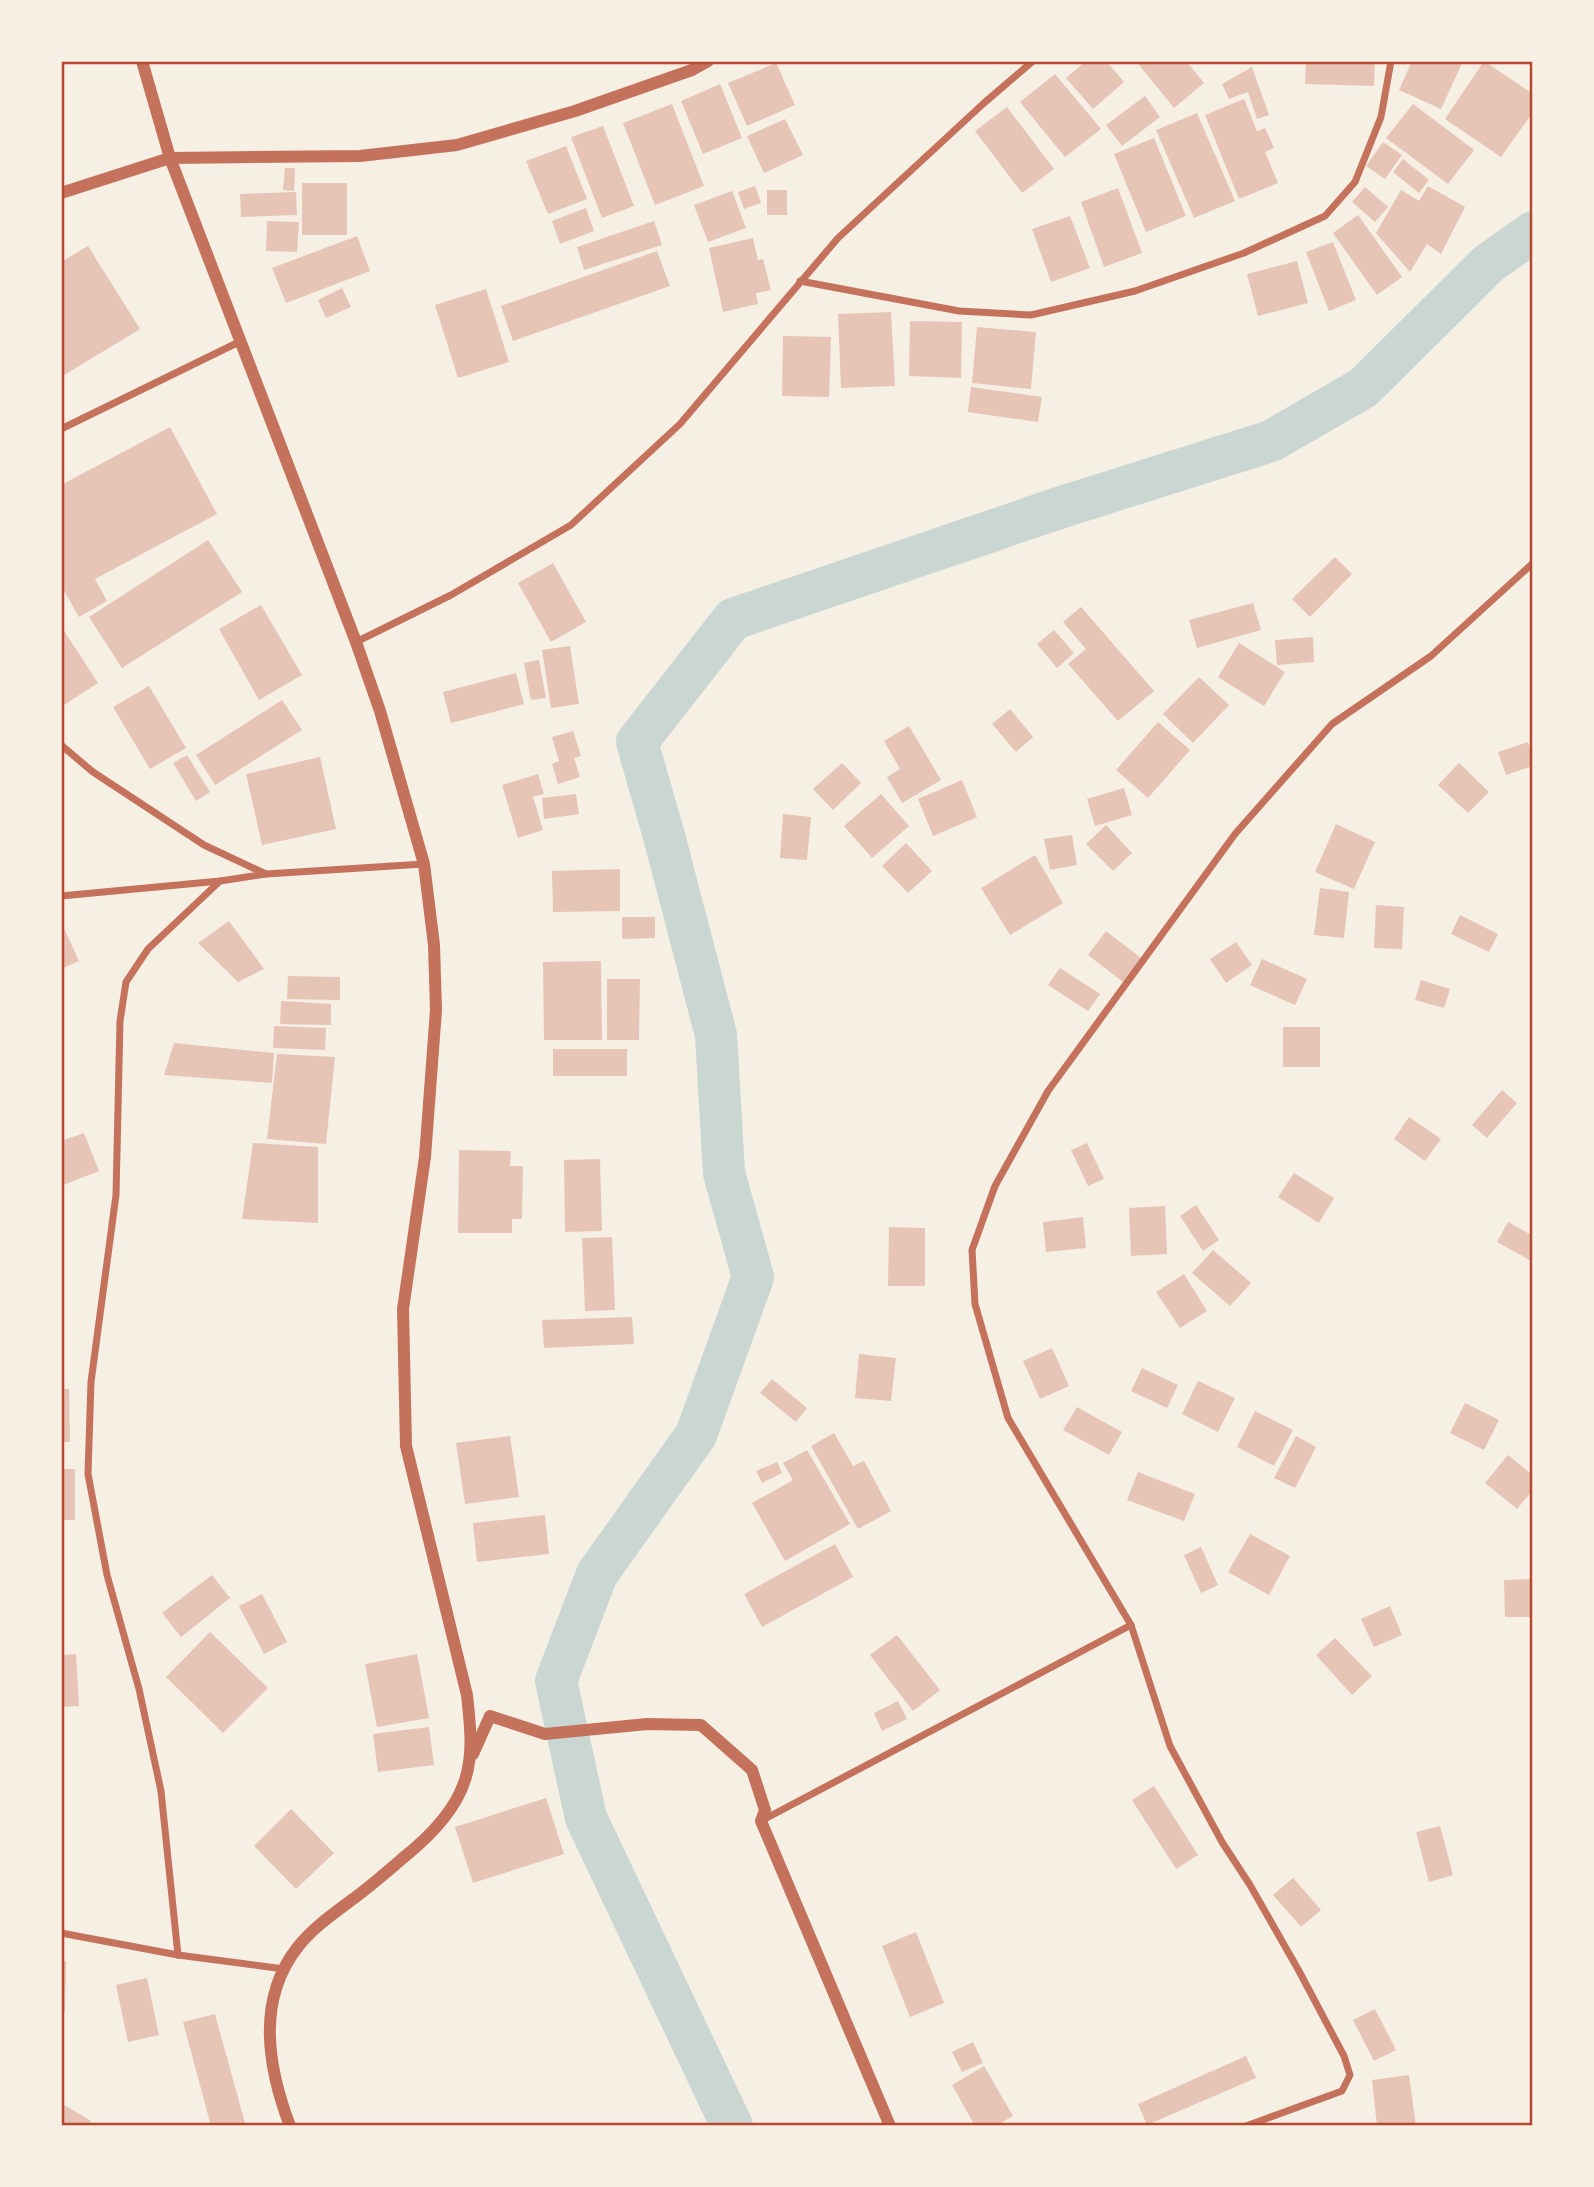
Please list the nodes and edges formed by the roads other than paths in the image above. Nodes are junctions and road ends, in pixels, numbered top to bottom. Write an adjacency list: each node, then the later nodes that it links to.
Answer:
1 (142, 61): 5 (street)
2 (708, 61): 5 (street)
3 (1033, 61): 7 (street)
4 (1391, 61): 7 (street)
5 (170, 158): 6 (street); 8 (street)
6 (61, 193)
7 (800, 281): 11 (street)
8 (242, 341): 9 (street); 11 (street)
9 (61, 429)
10 (1533, 562): 17 (street)
11 (356, 642): 13 (street)
12 (61, 745): 14 (street)
13 (424, 864): 14 (street); 18 (street)
14 (266, 874): 15 (street)
15 (220, 881): 16 (street); 21 (street)
16 (61, 896)
17 (1130, 1625): 19 (street); 25 (street)
18 (469, 1763): 19 (street); 22 (street)
19 (761, 1821): 24 (street)
20 (61, 1933): 21 (street)
21 (178, 1955): 22 (street)
22 (285, 1969): 23 (street)
23 (290, 2126)
24 (890, 2126)
25 (1246, 2126)

